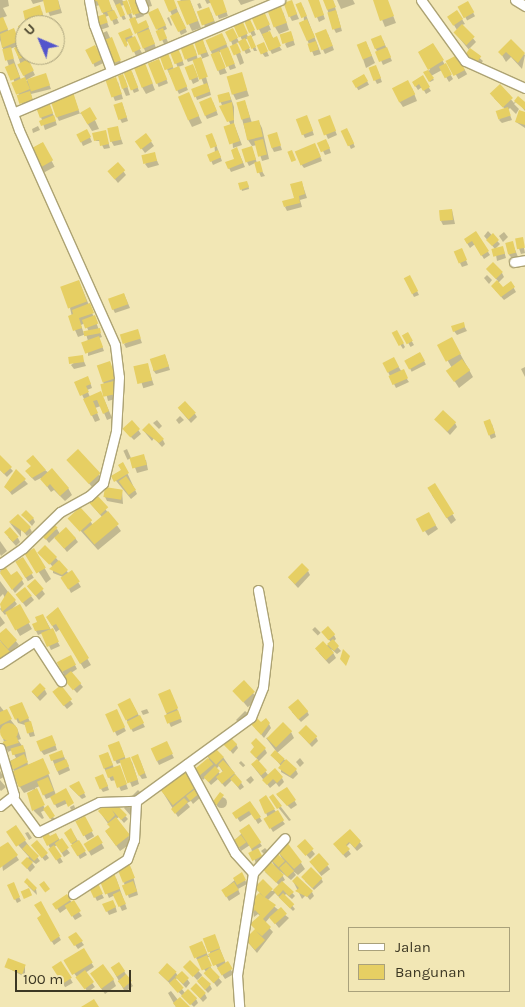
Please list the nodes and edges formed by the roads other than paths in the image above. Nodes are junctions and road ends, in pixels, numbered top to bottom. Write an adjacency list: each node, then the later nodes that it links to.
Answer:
1 (88, 0): 6 (street)
2 (280, 0): 6 (street)
3 (421, 0): 8 (street)
4 (515, 0): 5 (street)
5 (525, 6)
6 (111, 70): 9 (street)
7 (0, 77): 9 (street)
8 (525, 88)
9 (13, 114): 12 (street)
10 (525, 260): 11 (street)
11 (514, 262)
12 (0, 564)
13 (258, 590): 17 (street)
14 (0, 664): 15 (street)
15 (61, 681)
16 (0, 748): 18 (street)
17 (187, 764): 19 (street); 22 (street)
18 (13, 798): 19 (street); 20 (street)
19 (136, 801): 23 (street)
20 (0, 806)
21 (285, 838): 22 (street)
22 (253, 872): 24 (street)
23 (73, 894)
24 (239, 1007)

